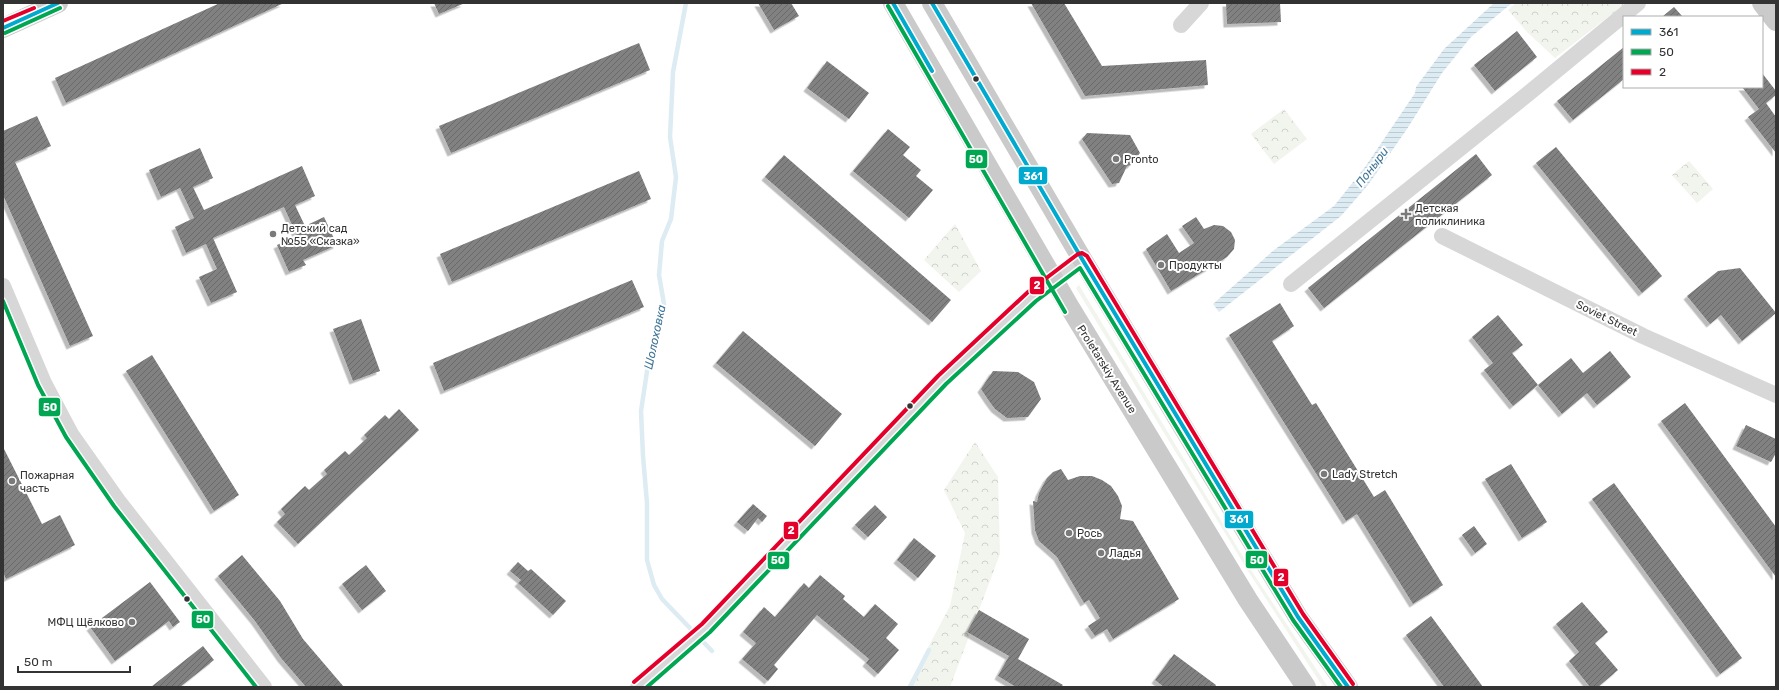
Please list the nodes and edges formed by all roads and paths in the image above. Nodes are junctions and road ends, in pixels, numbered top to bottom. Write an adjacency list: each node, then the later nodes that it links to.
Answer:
1 (58, 3): 7 (main road)
2 (893, 3): 13 (main road, Proletarskiy Avenue)
3 (932, 3): 12 (main road)
4 (1201, 3): 9 (street)
5 (1638, 3): 14 (street)
6 (1762, 3): 8 (main road)
7 (34, 8): 10 (main road)
8 (1776, 21)
9 (1181, 25)
10 (3, 28)
11 (1442, 236): 16 (street, Soviet Street)
12 (1082, 259): 13 (street); 20 (main road)
13 (1053, 279): 18 (street); 19 (main road, Proletarskiy Avenue)
14 (1291, 284)
15 (3, 286): 17 (street)
16 (1776, 395)
17 (264, 687)
18 (638, 687)
19 (1306, 687)
20 (1348, 687)

